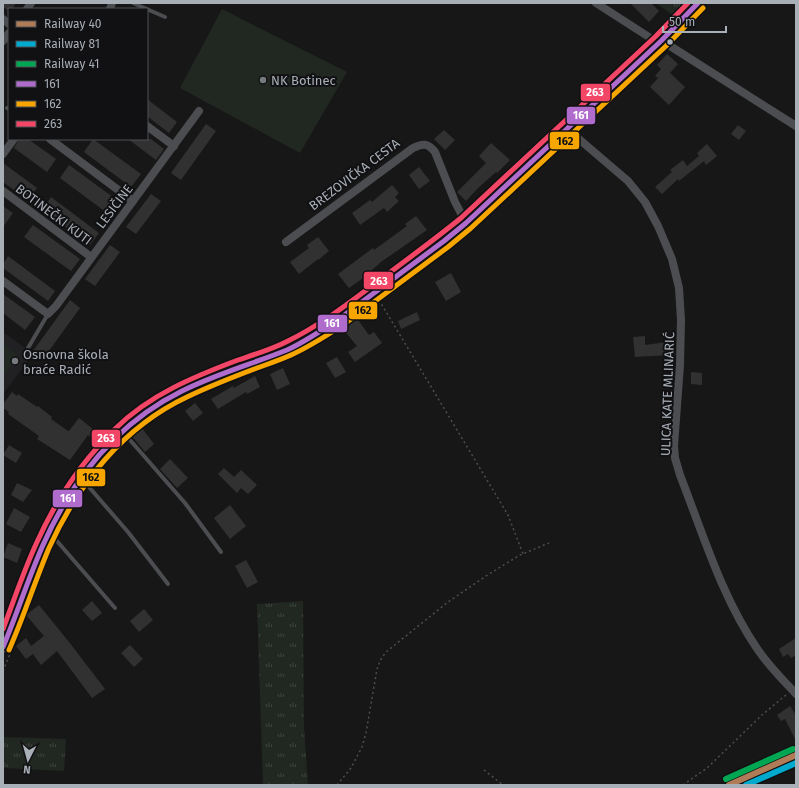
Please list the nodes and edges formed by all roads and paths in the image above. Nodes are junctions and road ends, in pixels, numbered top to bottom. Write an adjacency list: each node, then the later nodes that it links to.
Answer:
1 (133, 3): 4 (lane)
2 (596, 3): 7 (street)
3 (698, 3): 7 (main road)
4 (145, 8)
5 (148, 9): 6 (lane)
6 (166, 17)
7 (661, 41): 9 (street); 11 (main road)
8 (199, 111): 14 (street, LESIČINE)
9 (796, 126)
10 (148, 127): 14 (street)
11 (566, 128): 18 (main road); 34 (street, ULICA KATE MLINARIĆ)
12 (13, 140): 15 (street)
13 (51, 140): 17 (street)
14 (174, 146): 17 (street, LESIČINE)
15 (3, 154)
16 (3, 191): 20 (street, BOTINEČKI KUTI)
17 (133, 201): 20 (street, LESIČINE)
18 (466, 223): 19 (street, BREZOVIČKA CESTA); 22 (main road)
19 (286, 242)
20 (91, 257): 23 (street, LESIČINE)
21 (3, 281): 23 (street)
22 (375, 293): 25 (main road); 30 (path)
23 (48, 314): 24 (lane)
24 (28, 348)
25 (122, 431): 26 (main road); 29 (lane)
26 (82, 479): 27 (main road); 31 (lane)
27 (49, 531): 32 (lane); 33 (main road)
28 (549, 543): 30 (path)
29 (221, 552)
30 (523, 554): 36 (path)
31 (168, 584)
32 (116, 608)
33 (3, 647)
34 (794, 692): 38 (path)
35 (484, 770): 37 (path)
36 (337, 785)
37 (503, 785)
38 (683, 785)

